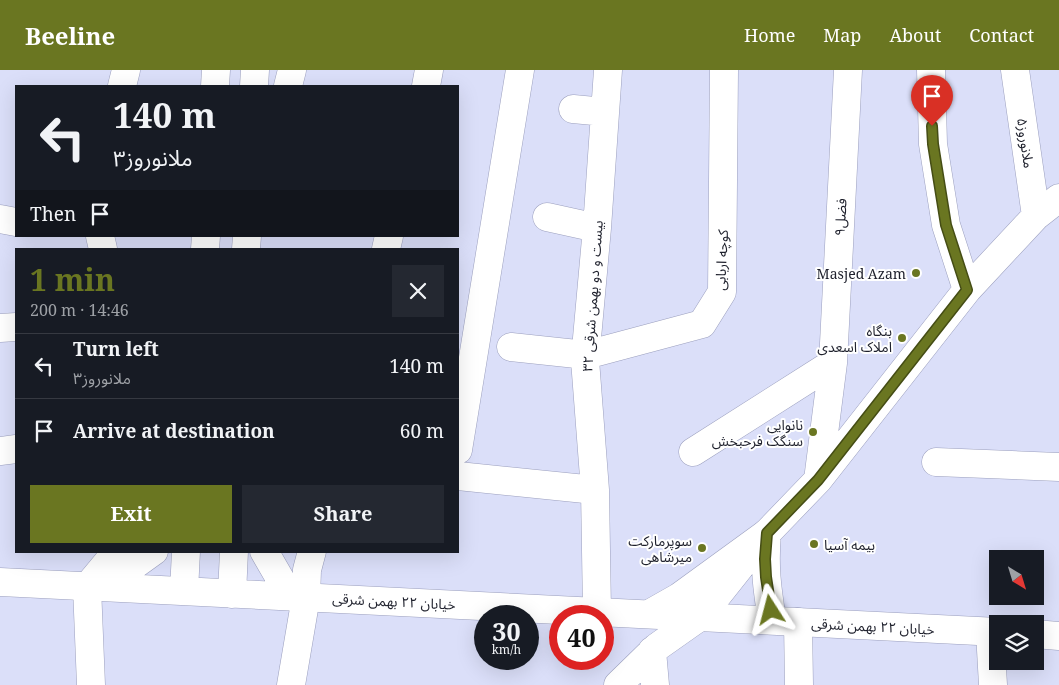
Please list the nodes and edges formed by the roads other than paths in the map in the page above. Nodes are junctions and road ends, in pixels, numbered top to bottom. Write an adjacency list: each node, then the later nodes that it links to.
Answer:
1 (126, 70): 12 (street)
2 (216, 70): 13 (street)
3 (255, 70): 14 (street)
4 (292, 70): 15 (street)
5 (429, 70): 16 (street)
6 (520, 70): 29 (street)
7 (608, 70): 18 (street, بیست و دو بهمن شرقی ۳۲)
8 (724, 70): 27 (street, کوچه اربابی)
9 (848, 70): 28 (street, فضل۹)
10 (931, 70): 25 (street)
11 (1015, 70): 20 (street, ملانوروز۵)
12 (122, 85)
13 (215, 85)
14 (255, 85)
15 (288, 85)
16 (426, 85)
17 (573, 109): 18 (street)
18 (605, 112): 24 (street, بیست و دو بهمن شرقی ۳۲)
19 (1059, 198): 20 (street)
20 (1036, 216): 25 (street)
21 (546, 217): 24 (street)
22 (0, 219): 23 (street)
23 (15, 222)
24 (597, 228): 27 (street, بیست و دو بهمن شرقی ۳۲)
25 (967, 290): 36 (street)
26 (511, 347): 27 (street)
27 (586, 355): 37 (street, بیست و دو بهمن شرقی ۳۲)
28 (833, 363): 32 (street); 36 (street, فضل۹)
29 (459, 444)
30 (15, 449): 31 (street)
31 (0, 451)
32 (693, 452)
33 (936, 462): 34 (street)
34 (1059, 467)
35 (459, 476): 37 (street)
36 (818, 480): 38 (street)
37 (595, 490): 50 (street, بیست و دو بهمن شرقی ۳۲)
38 (767, 533): 53 (street); 54 (street); 55 (street)
39 (116, 553): 46 (street)
40 (151, 553): 46 (street)
41 (186, 553): 47 (street)
42 (234, 553): 48 (street)
43 (265, 553): 49 (street)
44 (310, 560): 49 (street)
45 (0, 582): 46 (street, خیابان ۲۲ بهمن شرقی)
46 (95, 587): 47 (street, خیابان ۲۲ بهمن شرقی); 61 (street)
47 (184, 591): 48 (street, خیابان ۲۲ بهمن شرقی)
48 (232, 594): 49 (street, خیابان ۲۲ بهمن شرقی)
49 (298, 597): 51 (street, خیابان ۲۲ بهمن شرقی); 62 (street)
50 (597, 605)
51 (549, 609)
52 (614, 612): 53 (street, خیابان ۲۲ بهمن شرقی)
53 (649, 614): 54 (street, خیابان ۲۲ بهمن شرقی)
54 (701, 616): 55 (street, خیابان ۲۲ بهمن شرقی); 59 (street)
55 (785, 621): 56 (street, خیابان ۲۲ بهمن شرقی); 65 (street)
56 (989, 632)
57 (1044, 635): 58 (street)
58 (1059, 636)
59 (652, 651): 63 (street); 64 (street)
60 (993, 670): 66 (street)
61 (91, 685)
62 (291, 685)
63 (618, 685)
64 (656, 685)
65 (799, 685)
66 (993, 685)

